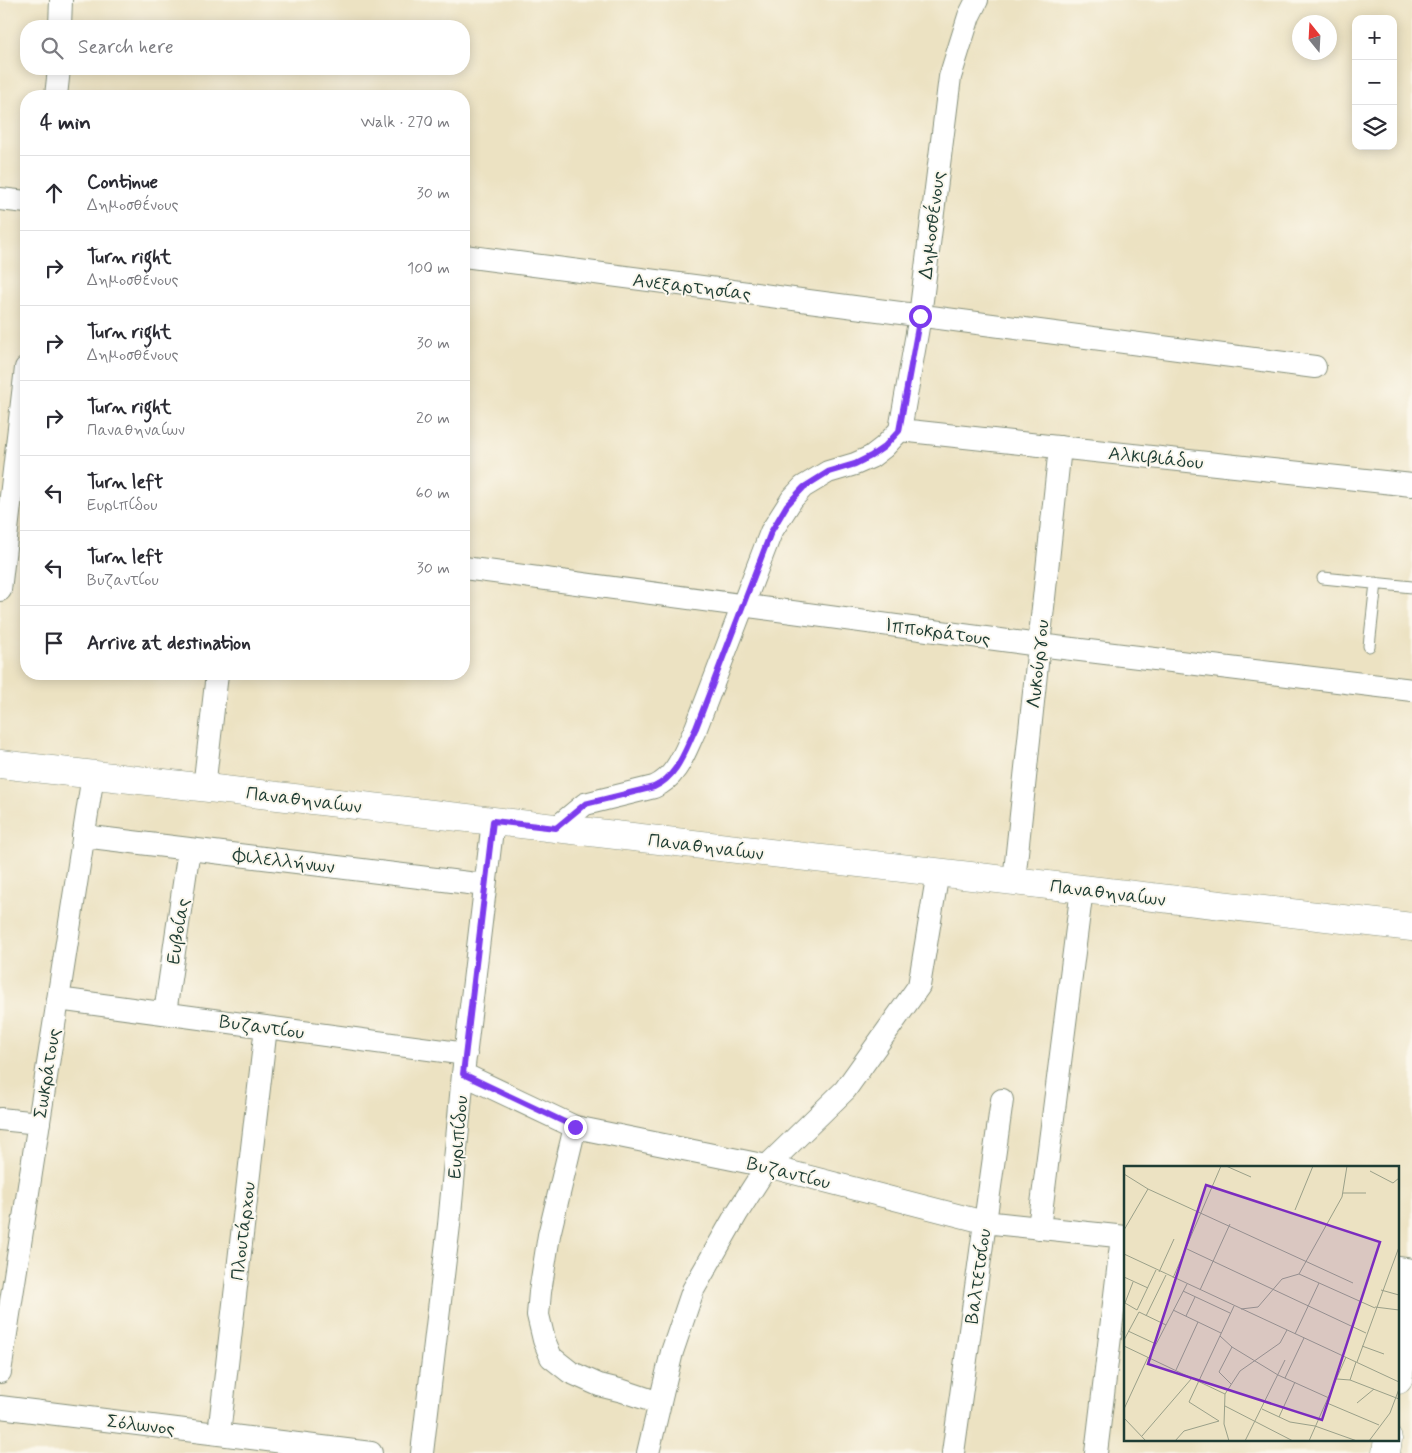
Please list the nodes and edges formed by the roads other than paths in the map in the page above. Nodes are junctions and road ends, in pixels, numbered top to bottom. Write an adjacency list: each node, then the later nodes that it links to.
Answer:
1 (61, 0): 3 (street)
2 (977, 0): 9 (street, Δημοσθένους)
3 (60, 20)
4 (58, 75): 5 (street)
5 (57, 90)
6 (0, 198): 7 (street)
7 (20, 201)
8 (470, 257): 9 (street, Ανεξαρτησίας)
9 (920, 316): 10 (street, Ανεξαρτησίας); 11 (street, Δημοσθένους)
10 (1315, 366)
11 (900, 430): 12 (street, Αλκιβιάδου); 21 (street)
12 (1060, 447): 14 (street, Αλκιβιάδου); 22 (street, Λυκούργου)
13 (20, 468): 15 (street)
14 (1412, 485)
15 (17, 518): 20 (street)
16 (470, 569): 21 (street, Ιπποκράτους)
17 (1323, 578): 18 (lane)
18 (1376, 583): 19 (lane); 23 (lane)
19 (1412, 587)
20 (0, 590)
21 (742, 605): 22 (street, Ιπποκράτους); 30 (street)
22 (1039, 645): 25 (street, Ιπποκράτους); 34 (street, Λυκούργου)
23 (1368, 646)
24 (216, 680): 28 (street)
25 (1412, 690)
26 (0, 764): 27 (street, Παναθηναίων)
27 (93, 774): 28 (street, Παναθηναίων); 31 (street, Σωκράτους)
28 (204, 788): 29 (street, Παναθηναίων)
29 (493, 821): 30 (street, Παναθηναίων); 35 (street, Ευριπίδου)
30 (556, 828): 33 (street, Παναθηναίων)
31 (83, 836): 32 (street, Φιλελλήνων); 38 (street, Σωκράτους)
32 (190, 849): 35 (street, Φιλελλήνων); 39 (street, Ευβοίας)
33 (938, 872): 34 (street, Παναθηναίων); 46 (street)
34 (1014, 881): 36 (street, Παναθηναίων)
35 (485, 885): 41 (street, Ευριπίδου)
36 (1082, 889): 37 (street, Παναθηναίων); 48 (street)
37 (1412, 927)
38 (58, 999): 39 (street, Βυζαντίου); 44 (street, Σωκράτους)
39 (165, 1013): 40 (street, Βυζαντίου)
40 (266, 1027): 41 (street, Βυζαντίου); 57 (street, Πλουτάρχου)
41 (464, 1064): 45 (street, Βυζαντίου); 60 (street, Ευριπίδου)
42 (1002, 1100): 47 (street, Βαλτετσίου)
43 (0, 1118): 44 (street)
44 (39, 1123): 51 (street, Σωκράτους)
45 (575, 1127): 46 (street, Βυζαντίου); 55 (street)
46 (767, 1166): 47 (street, Βυζαντίου); 55 (street)
47 (984, 1222): 48 (street, Βυζαντίου); 62 (street, Βαλτετσίου)
48 (1039, 1228): 49 (street, Βυζαντίου)
49 (1124, 1237): 63 (street)
50 (1412, 1279): 52 (street)
51 (7, 1286): 54 (street, Σωκράτους)
52 (1410, 1316): 53 (street)
53 (1400, 1369)
54 (0, 1372)
55 (659, 1403): 61 (street)
56 (0, 1407): 57 (street, Σόλωνος)
57 (219, 1434): 59 (street, Σόλωνος)
58 (1388, 1440): 64 (street)
59 (363, 1453)
60 (422, 1453)
61 (648, 1453)
62 (953, 1453)
63 (1096, 1453)
64 (1386, 1453)

